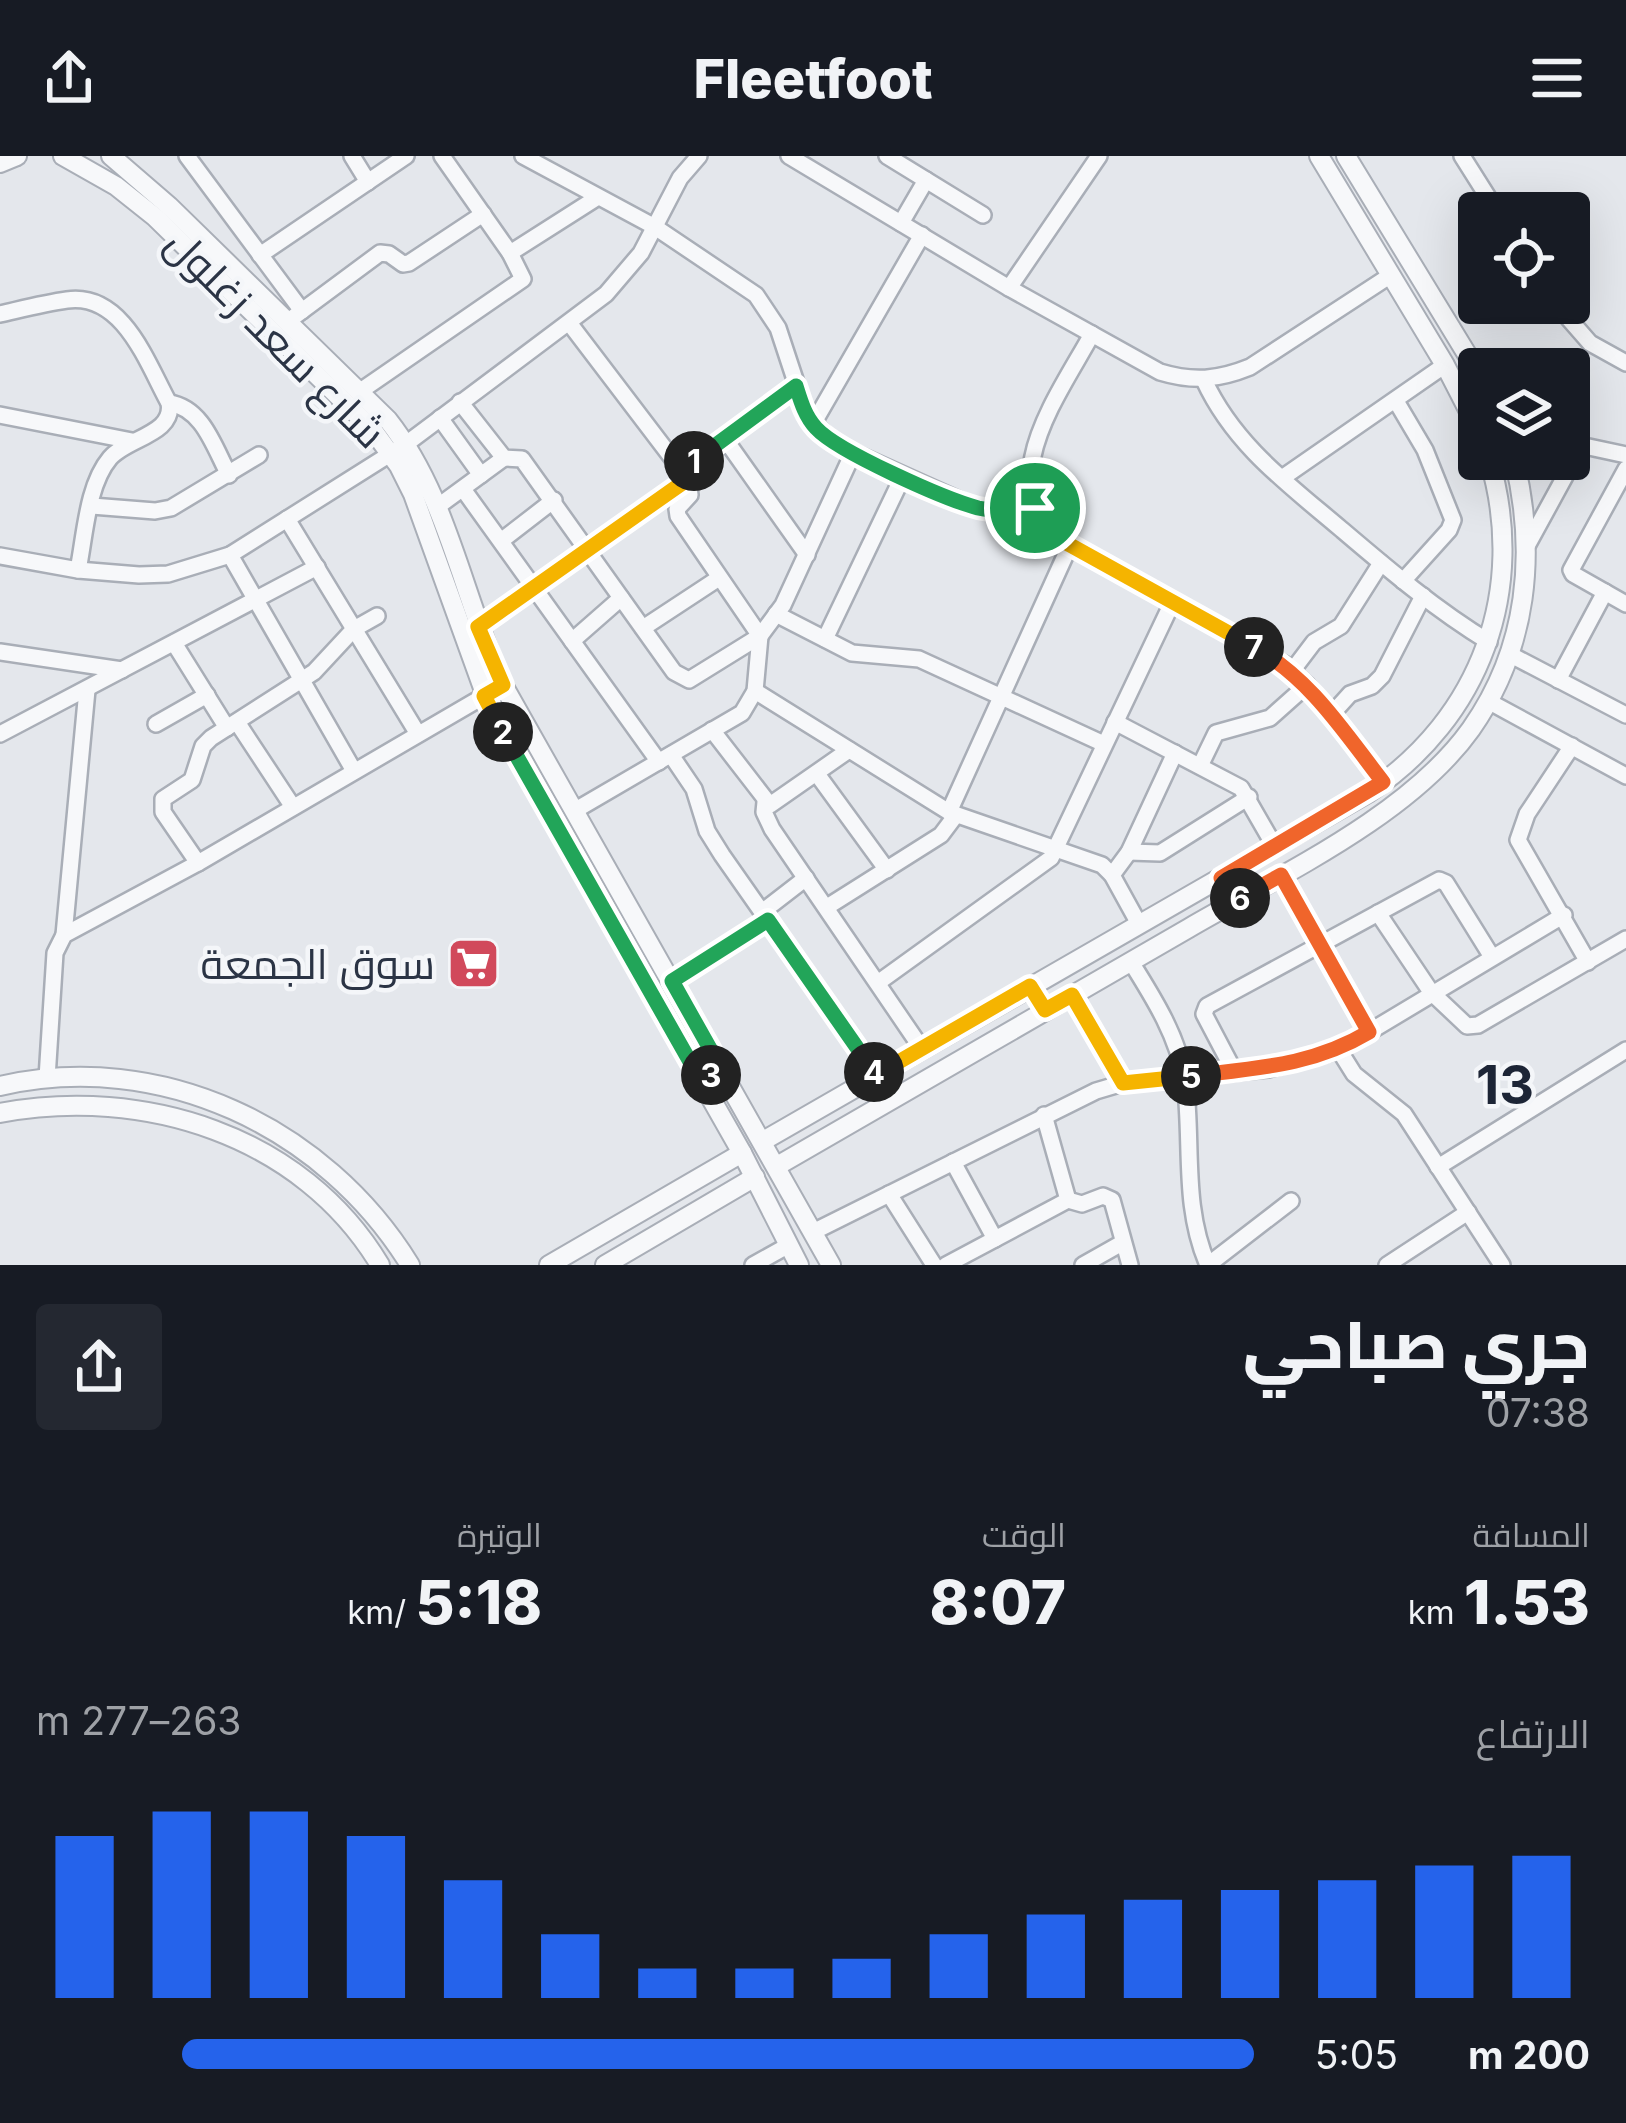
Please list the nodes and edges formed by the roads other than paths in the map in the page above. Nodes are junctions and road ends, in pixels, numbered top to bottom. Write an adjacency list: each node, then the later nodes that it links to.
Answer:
1 (17, 156): 17 (street)
2 (63, 156): 53 (street, شارع سعد زغلول)
3 (111, 156): 34 (street, شارع سعد زغلول)
4 (189, 156): 30 (street)
5 (352, 156): 21 (street)
6 (406, 156): 21 (street)
7 (442, 156): 24 (street)
8 (523, 156): 18 (street)
9 (559, 156): 18 (street)
10 (699, 156): 27 (street)
11 (789, 156): 26 (street)
12 (887, 156): 19 (street)
13 (1099, 156): 32 (street)
14 (1319, 156): 20 (street)
15 (1462, 156): 22 (street)
16 (1350, 162): 20 (street); 38 (street)
17 (0, 164)
18 (542, 167): 23 (street)
19 (926, 180): 25 (street); 26 (street)
20 (1334, 181): 31 (street)
21 (368, 182): 30 (street)
22 (1485, 192)
23 (598, 196): 27 (street); 29 (street)
24 (483, 214): 29 (street); 34 (street)
25 (983, 215)
26 (901, 223): 28 (street)
27 (655, 227): 35 (street); 42 (street)
28 (922, 236): 32 (street); 50 (street)
29 (510, 253): 44 (street)
30 (260, 255): 34 (street)
31 (1391, 275): 40 (street); 41 (street)
32 (1009, 288): 37 (street)
33 (0, 314): 47 (street)
34 (294, 316): 44 (street, شارع سعد زغلول)
35 (570, 324): 46 (street); 62 (street)
36 (1574, 324): 39 (street)
37 (1092, 334): 41 (street); 72 (street)
38 (1463, 348)
39 (1626, 363)
40 (1444, 365): 43 (street); 45 (street)
41 (1204, 380): 64 (street)
42 (796, 386): 50 (street); 51 (street)
43 (1458, 391)
44 (359, 392): 53 (street, شارع سعد زغلول)
45 (1396, 401): 64 (street); 85 (street)
46 (460, 402): 49 (street); 58 (street)
47 (169, 403): 52 (street); 60 (street)
48 (0, 415): 52 (street)
49 (440, 418): 53 (street); 61 (street)
50 (813, 424): 55 (street)
51 (725, 439): 62 (street); 79 (street)
52 (132, 441): 70 (street)
53 (398, 448): 71 (street, شارع سعد زغلول); 73 (street); 114 (street, شارع سعد زغلول)
54 (1590, 450): 56 (street)
55 (853, 453): 63 (street); 79 (street)
56 (1626, 454)
57 (259, 455): 60 (street)
58 (504, 458): 61 (street); 69 (street)
59 (1626, 470): 87 (street)
60 (229, 475): 70 (street)
61 (481, 475): 68 (street)
62 (684, 475): 77 (street); 84 (street)
63 (903, 476): 72 (street); 99 (street)
64 (1282, 478): 81 (street)
65 (1494, 480): 101 (street)
66 (1522, 480): 76 (street)
67 (1560, 480): 76 (street)
68 (463, 489): 71 (street); 74 (street)
69 (554, 500): 74 (street); 77 (street)
70 (92, 506): 83 (street)
71 (437, 507): 95 (street, شارع سعد زغلول)
72 (1035, 508): 75 (street)
73 (287, 519): 78 (street); 82 (street)
74 (501, 542): 86 (street)
75 (1070, 545): 91 (street); 115 (street)
76 (1528, 546): 104 (street)
77 (589, 549): 86 (street); 89 (street)
78 (230, 555): 83 (street); 90 (street)
79 (807, 555): 93 (street)
80 (0, 556): 83 (street)
81 (1381, 563): 85 (street); 106 (street)
82 (317, 567): 90 (street); 97 (street)
83 (78, 570)
84 (719, 578): 96 (street); 98 (street)
85 (1403, 581): 88 (street)
86 (535, 590): 95 (street); 100 (street)
87 (1605, 592): 92 (street); 107 (street)
88 (1423, 596): 101 (street); 117 (street)
89 (622, 598): 96 (street); 100 (street)
90 (256, 601): 102 (street); 108 (street)
91 (1174, 601): 106 (street); 119 (street)
92 (1626, 604)
93 (776, 614): 98 (street); 99 (street)
94 (377, 616): 97 (street)
95 (478, 627): 109 (street, شارع سعد زغلول)
96 (643, 628): 98 (street)
97 (354, 629): 108 (street); 124 (street)
98 (760, 635): 112 (street)
99 (825, 639): 115 (street)
100 (572, 641): 129 (street)
101 (1489, 642): 134 (street)
102 (174, 643): 105 (street); 113 (street)
103 (0, 652): 105 (street)
104 (1509, 654): 107 (street); 116 (street)
105 (123, 670): 111 (street)
106 (1292, 670): 110 (street)
107 (1558, 680): 118 (street)
108 (302, 681): 121 (street); 131 (street)
109 (503, 685): 114 (street); 138 (street, شارع سعد زغلول)
110 (1307, 685): 117 (street); 130 (street)
111 (87, 690): 123 (street); 155 (street)
112 (755, 691): 122 (street); 127 (street)
113 (207, 695): 120 (street); 121 (street)
114 (484, 696): 124 (street); 176 (street, شارع سعد زغلول)
115 (1002, 697): 125 (street); 139 (street)
116 (1488, 701): 126 (street); 146 (street)
117 (1331, 715): 134 (street)
118 (1626, 715)
119 (1115, 722): 125 (street); 128 (street)
120 (156, 724)
121 (232, 725): 137 (street); 143 (street)
122 (712, 730): 129 (street); 136 (street)
123 (0, 734)
124 (418, 734): 131 (street)
125 (1104, 744): 140 (street)
126 (1572, 746): 133 (street); 152 (street)
127 (849, 750): 132 (street); 139 (street)
128 (1175, 753): 130 (street); 142 (street)
129 (665, 758): 138 (street); 153 (street)
130 (1200, 766): 135 (street)
131 (354, 771): 137 (street)
132 (817, 774): 136 (street); 144 (street)
133 (1626, 776)
134 (1383, 782): 141 (street)
135 (1249, 796): 141 (street); 142 (street)
136 (765, 802): 147 (street)
137 (293, 807): 143 (street)
138 (574, 811): 161 (street, شارع سعد زغلول)
139 (953, 814): 140 (street); 144 (street)
140 (1058, 848): 145 (street); 162 (street)
141 (1275, 848): 148 (street)
142 (1129, 852): 145 (street)
143 (198, 863): 155 (street)
144 (887, 870): 150 (street)
145 (1112, 875): 154 (street)
146 (1281, 875): 149 (street); 157 (street)
147 (806, 878): 150 (street); 153 (street)
148 (1221, 878): 149 (street); 154 (street)
149 (1234, 902): 159 (street)
150 (827, 907): 162 (street)
151 (1378, 913): 157 (street); 158 (street); 164 (street)
152 (1564, 915): 158 (street); 160 (street)
153 (765, 916): 161 (street); 173 (street)
154 (1139, 924): 163 (street)
155 (64, 935): 175 (street)
156 (1626, 940): 160 (street)
157 (1319, 944): 167 (street); 172 (street)
158 (1492, 957): 164 (street)
159 (1131, 962): 165 (street); 174 (street)
160 (1588, 962): 164 (street)
161 (672, 981): 171 (street, شارع سعد زغلول)
162 (879, 982): 168 (street)
163 (1030, 986): 166 (street); 168 (street)
164 (1431, 992): 167 (street)
165 (1072, 995): 166 (street); 177 (street)
166 (1045, 1010): 182 (street)
167 (1369, 1032): 169 (street)
168 (922, 1048): 173 (street)
169 (1339, 1050): 172 (street); 187 (street)
170 (1626, 1050): 187 (street)
171 (722, 1070): 176 (street); 183 (street, شارع سعد زغلول)
172 (1234, 1071): 174 (street)
173 (876, 1075): 181 (street)
174 (1184, 1076): 177 (street); 208 (street)
175 (47, 1078): 178 (street); 198 (street)
176 (701, 1081): 184 (street, شارع سعد زغلول)
177 (1123, 1083): 180 (street)
178 (0, 1086)
179 (0, 1113): 197 (street)
180 (1045, 1115): 185 (street); 190 (street)
181 (805, 1116): 182 (street); 183 (street)
182 (821, 1140): 186 (street)
183 (763, 1141): 186 (street, شارع سعد زغلول)
184 (742, 1153): 188 (street, شارع سعد زغلول); 199 (street)
185 (953, 1162): 189 (street); 194 (street)
186 (777, 1166): 193 (street, شارع سعد زغلول)
187 (1438, 1167): 192 (street)
188 (755, 1177): 196 (street, شارع سعد زغلول); 200 (street)
189 (889, 1194): 193 (street); 204 (street)
190 (1068, 1201): 194 (street); 195 (street)
191 (1291, 1201): 208 (street)
192 (1468, 1212): 209 (street); 210 (street)
193 (814, 1231): 203 (street, شارع سعد زغلول)
194 (995, 1239): 205 (street)
195 (1122, 1244): 206 (street); 207 (street)
196 (789, 1245): 201 (street); 202 (street, شارع سعد زغلول)
197 (380, 1265)
198 (410, 1265)
199 (549, 1265)
200 (604, 1265)
201 (753, 1265)
202 (800, 1265)
203 (831, 1265)
204 (934, 1265)
205 (946, 1265)
206 (1083, 1265)
207 (1130, 1265)
208 (1208, 1265)
209 (1388, 1265)
210 (1502, 1265)

